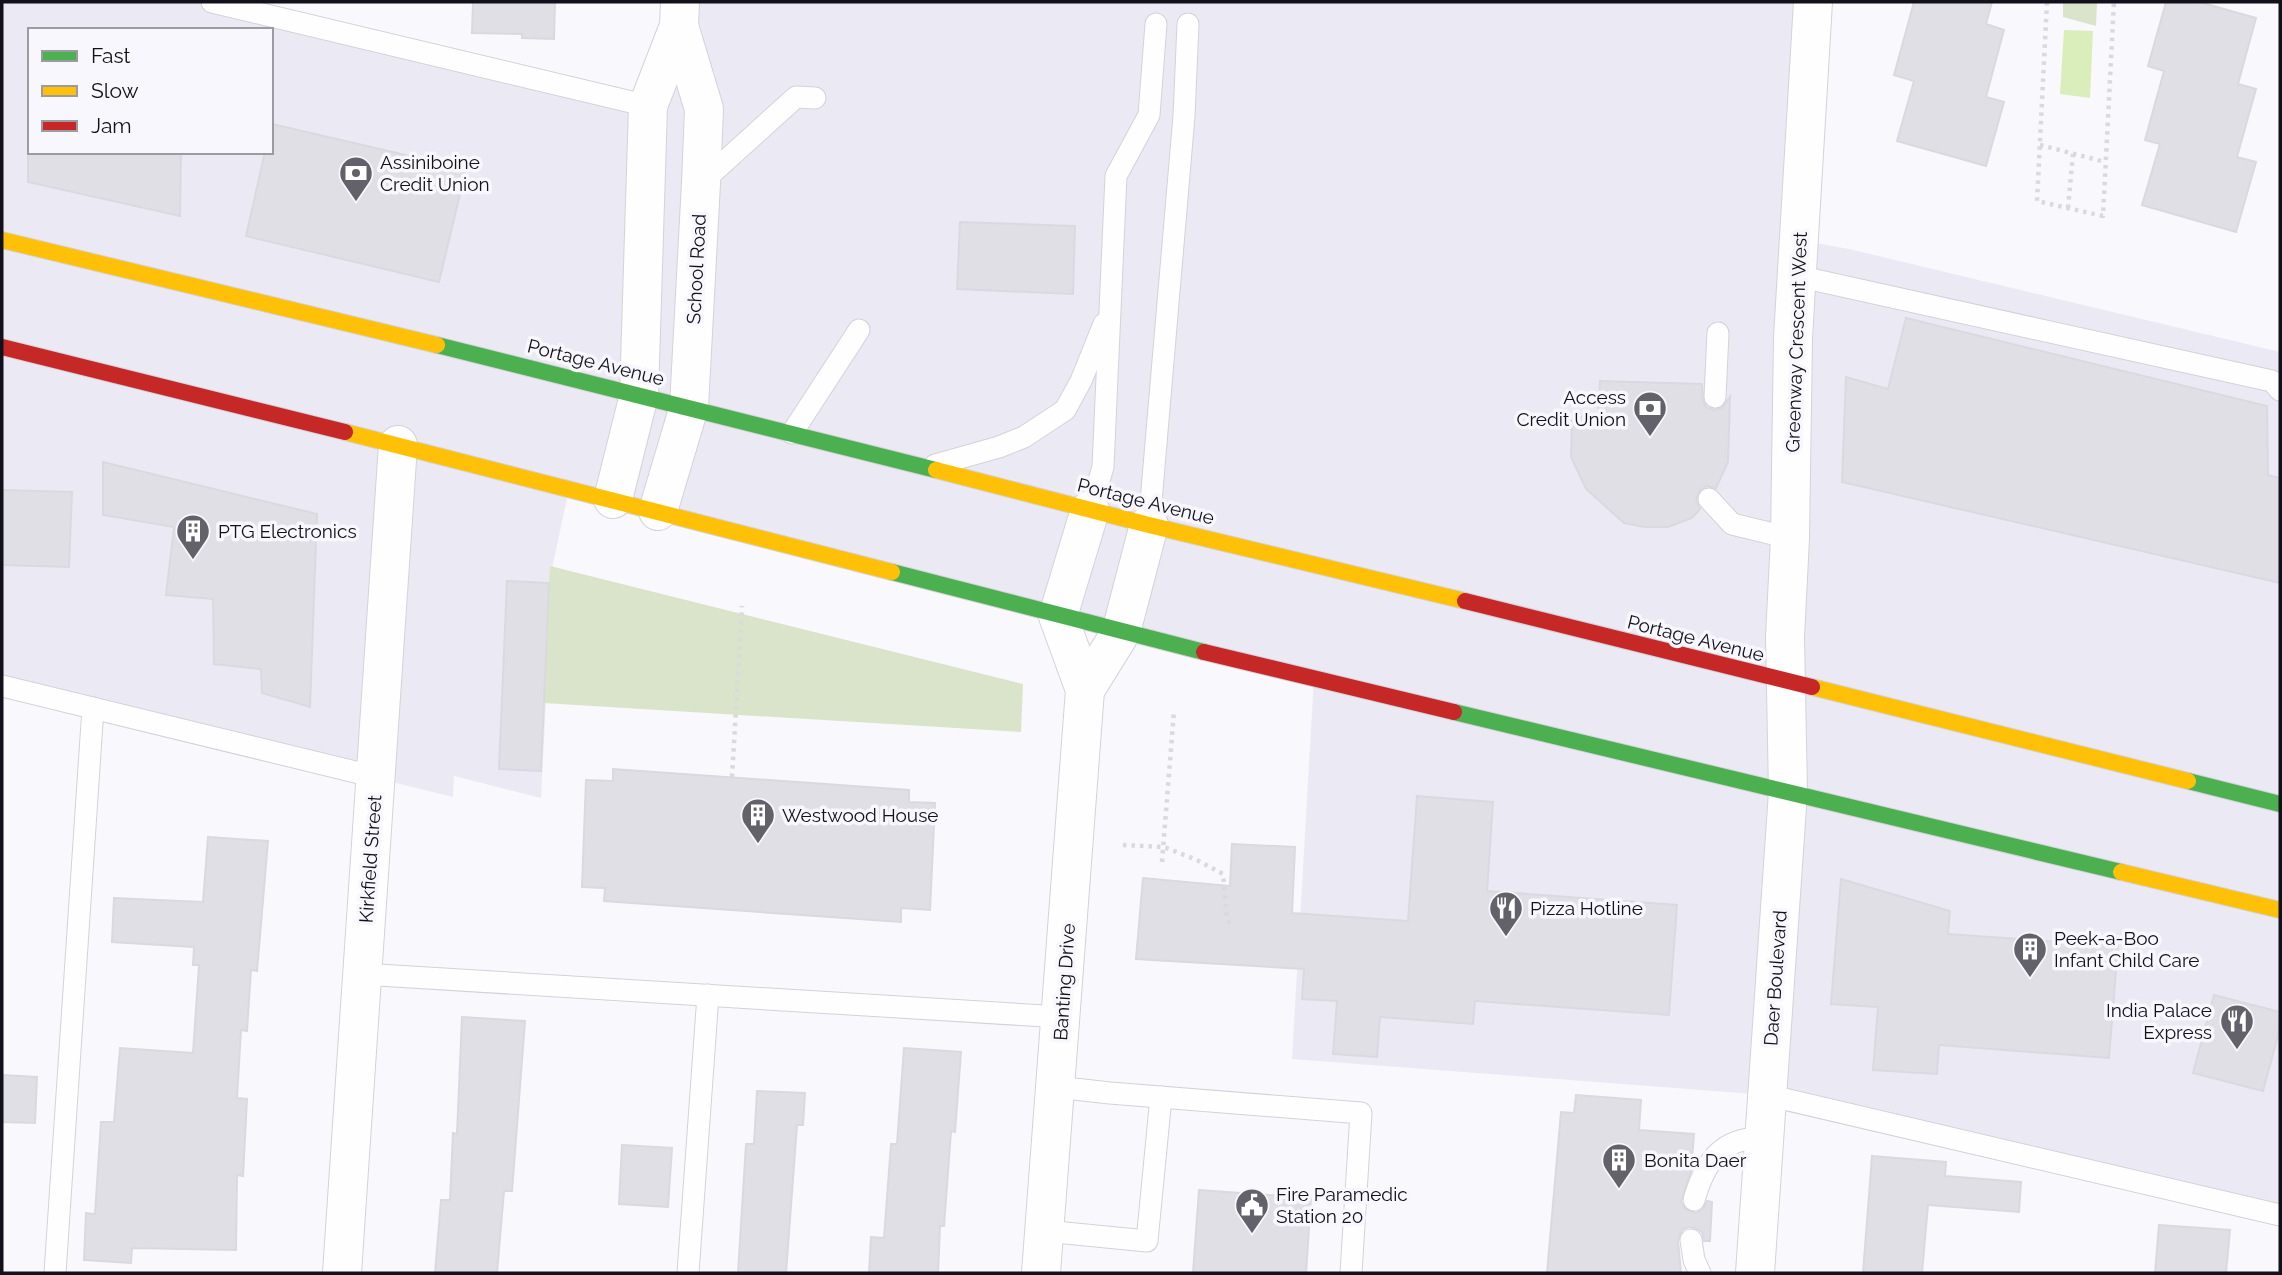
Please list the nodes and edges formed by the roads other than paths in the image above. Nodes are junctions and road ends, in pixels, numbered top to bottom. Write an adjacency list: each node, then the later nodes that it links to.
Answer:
1 (212, 2): 7 (lane)
2 (1813, 2): 10 (street, Greenway Crescent West)
3 (680, 14): 7 (street, School Road); 8 (street, School Road)
4 (1156, 24): 11 (lane)
5 (1188, 24): 26 (lane)
6 (815, 98): 8 (lane)
7 (648, 106): 16 (street, School Road)
8 (701, 183): 18 (street, School Road)
9 (2, 240): 16 (highway, Portage Avenue)
10 (1797, 275): 15 (lane); 27 (street, Greenway Crescent West)
11 (1110, 309): 21 (lane); 24 (lane)
12 (859, 330): 19 (lane)
13 (1718, 333): 17 (lane)
14 (2, 347): 20 (highway)
15 (2280, 390)
16 (639, 396): 18 (highway, Portage Avenue); 22 (street, School Road)
17 (1714, 397)
18 (689, 407): 19 (highway, Portage Avenue); 25 (street, School Road)
19 (792, 433): 21 (highway, Portage Avenue)
20 (398, 445): 22 (highway); 34 (street, Kirkfield Street)
21 (928, 467): 24 (highway, Portage Avenue)
22 (613, 499): 25 (highway)
23 (1709, 499): 27 (lane)
24 (1090, 510): 26 (highway, Portage Avenue); 28 (street)
25 (659, 511): 28 (highway)
26 (1149, 525): 29 (street, Banting Drive); 30 (highway, Portage Avenue)
27 (1790, 538): 30 (street, Greenway Crescent West)
28 (1058, 616): 29 (highway); 32 (street, Banting Drive)
29 (1121, 632): 32 (street, Banting Drive); 35 (highway)
30 (1788, 682): 35 (street, Daer Boulevard); 36 (highway, Portage Avenue)
31 (2, 686): 33 (lane)
32 (1085, 691): 40 (street, Banting Drive)
33 (93, 708): 34 (lane); 49 (lane)
34 (376, 777): 38 (street, Kirkfield Street)
35 (1788, 792): 37 (highway); 42 (street, Daer Boulevard)
36 (2280, 804)
37 (2280, 910)
38 (362, 974): 39 (lane); 50 (street, Kirkfield Street)
39 (708, 995): 40 (lane); 51 (lane)
40 (1061, 1017): 41 (street, Banting Drive)
41 (1056, 1087): 43 (lane); 47 (street, Banting Drive)
42 (1767, 1095): 44 (street, Daer Boulevard); 46 (lane)
43 (1161, 1097): 47 (lane); 53 (lane)
44 (1764, 1139): 45 (lane); 55 (street, Daer Boulevard)
45 (1694, 1200)
46 (2280, 1215)
47 (1045, 1231): 52 (street, Banting Drive)
48 (1691, 1240): 54 (lane)
49 (55, 1273)
50 (342, 1273)
51 (688, 1273)
52 (1041, 1273)
53 (1351, 1273)
54 (1700, 1273)
55 (1755, 1273)

